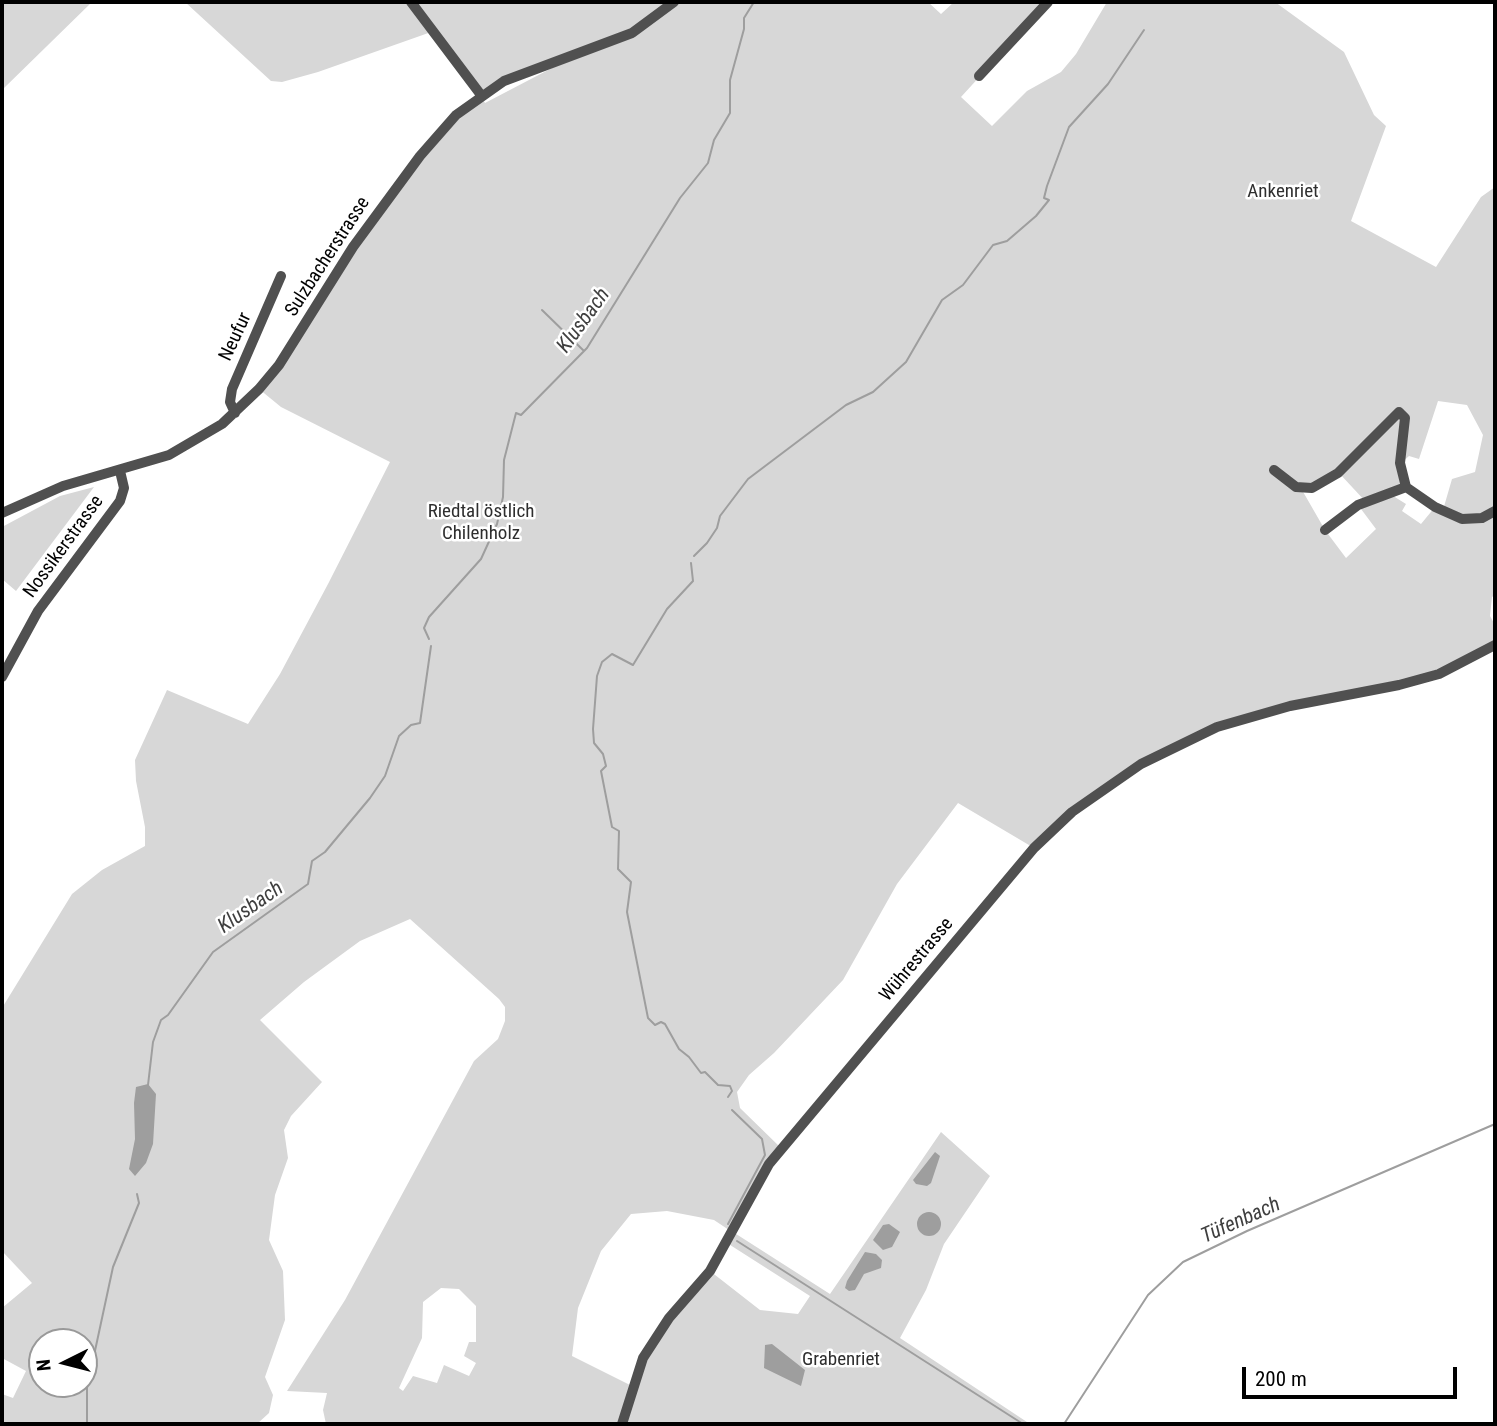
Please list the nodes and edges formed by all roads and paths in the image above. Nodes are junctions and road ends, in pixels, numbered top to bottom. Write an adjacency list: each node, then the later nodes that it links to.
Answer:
1 (411, 2): 5 (street)
2 (674, 2): 5 (street, Sulzbacherstrasse)
3 (1048, 2): 4 (street)
4 (979, 76)
5 (481, 95): 7 (street, Sulzbacherstrasse)
6 (281, 276): 7 (street, Neufur)
7 (235, 413): 9 (street, Sulzbacherstrasse)
8 (1274, 470): 10 (street)
9 (120, 471): 12 (street, Sulzbacherstrasse); 15 (street, Nossikerstrasse)
10 (1405, 486): 11 (street); 13 (street)
11 (1495, 511)
12 (2, 513)
13 (1325, 530)
14 (1495, 645): 16 (street, Wührestrasse)
15 (2, 677)
16 (622, 1424)

